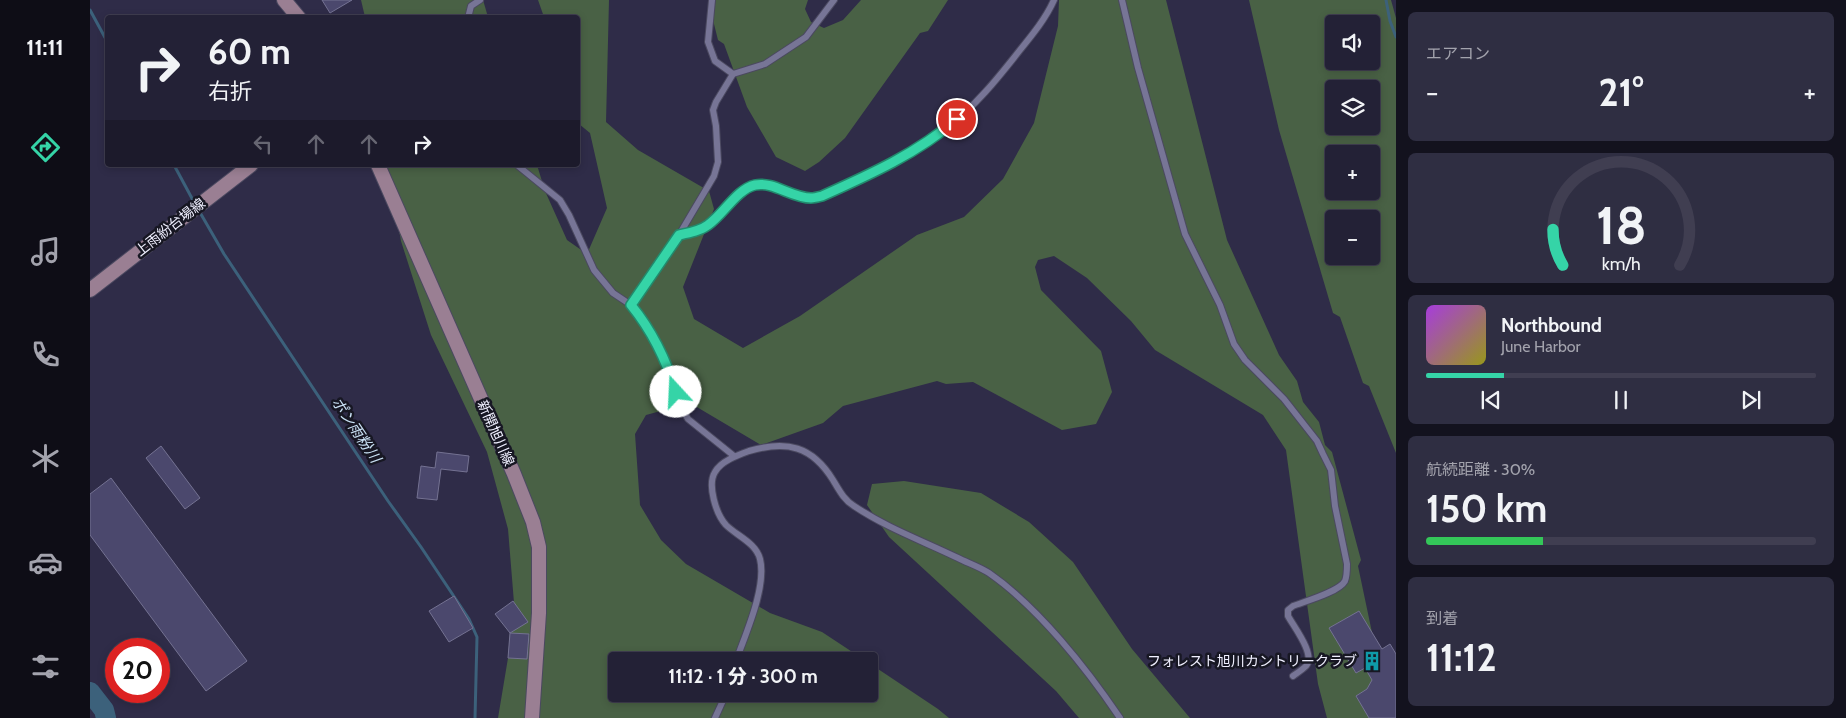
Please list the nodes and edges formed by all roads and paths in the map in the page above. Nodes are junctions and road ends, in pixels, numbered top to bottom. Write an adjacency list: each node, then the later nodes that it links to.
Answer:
1 (284, 0): 7 (main road)
2 (480, 0): 8 (lane)
3 (712, 0): 9 (lane)
4 (834, 0): 9 (lane)
5 (1054, 0): 13 (lane)
6 (1122, 0): 18 (lane)
7 (296, 15)
8 (469, 15)
9 (733, 74): 13 (lane)
10 (248, 167): 14 (main road, 上雨紛台場線)
11 (379, 167): 20 (main road, 新開旭川線)
12 (520, 167): 15 (lane)
13 (679, 235): 15 (lane)
14 (90, 290)
15 (631, 305): 16 (lane)
16 (734, 456): 17 (lane); 22 (lane)
17 (739, 652)
18 (1293, 676)
19 (723, 702): 21 (lane)
20 (532, 718)
21 (715, 718)
22 (1120, 718)

